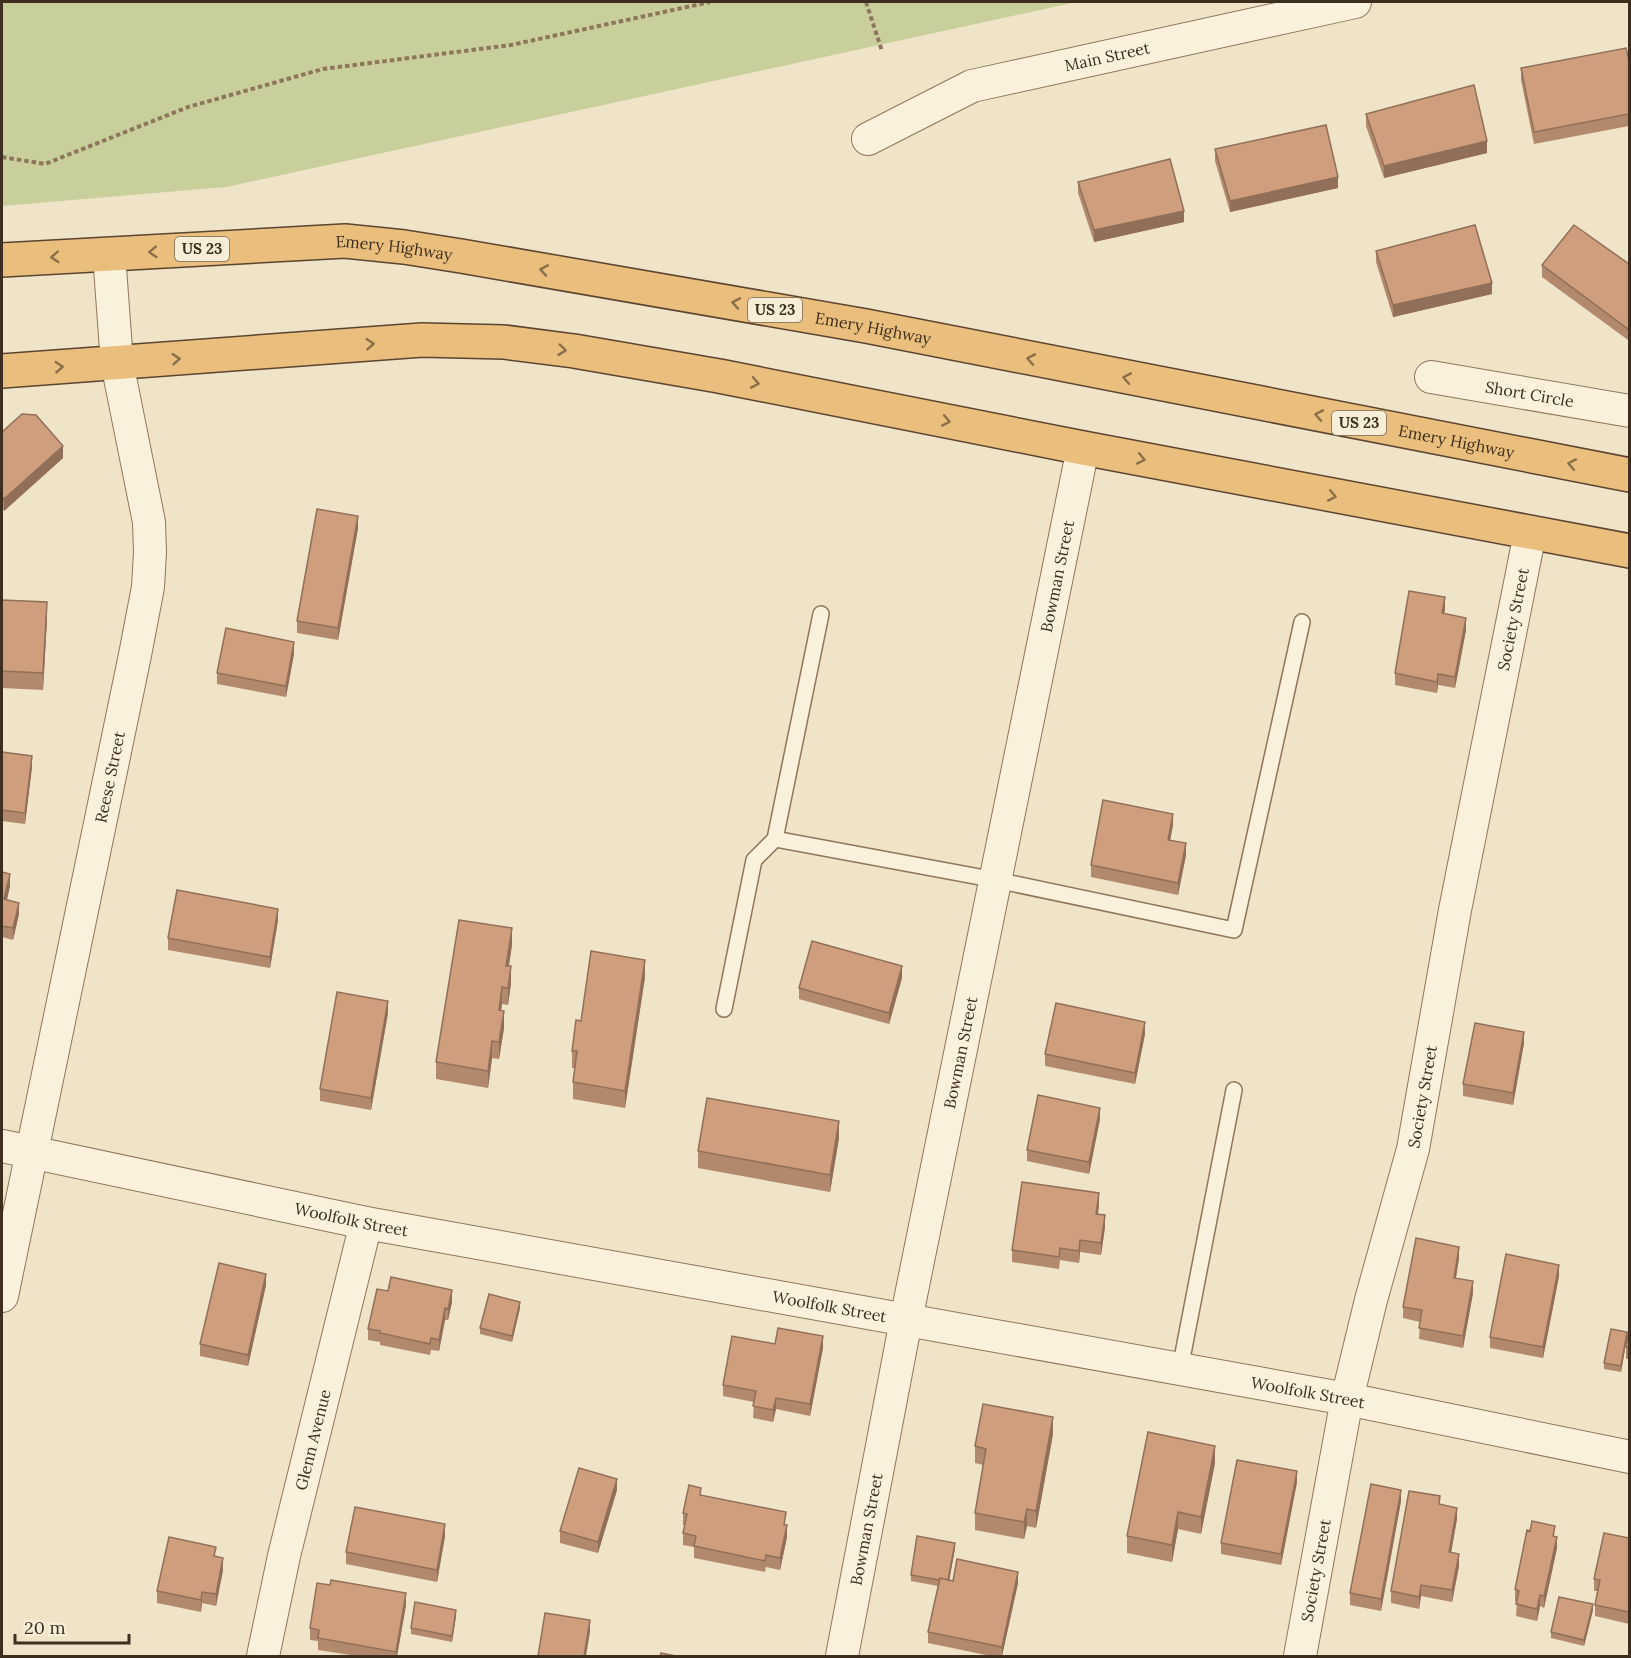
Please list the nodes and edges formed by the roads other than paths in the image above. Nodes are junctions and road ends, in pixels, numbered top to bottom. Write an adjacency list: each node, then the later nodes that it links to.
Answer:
1 (1355, 2): 2 (street, Main Street)
2 (868, 139)
3 (109, 254): 4 (highway, Emery Highway / US 23, one-way to 4); 5 (street, Reese Street); 10 (highway, Emery Highway / US 23, one-way to 3)
4 (2, 260)
5 (117, 363): 6 (highway, one-way to 5); 9 (highway, one-way to 9); 20 (street, Reese Street)
6 (2, 371)
7 (1431, 377): 8 (street, Short Circle)
8 (1629, 411)
9 (1083, 448): 11 (highway, one-way to 11); 16 (street, Bowman Street)
10 (1629, 475)
11 (1530, 533): 12 (highway); 25 (street, Society Street)
12 (1629, 551)
13 (820, 614): 15 (lane)
14 (1302, 622): 16 (lane)
15 (775, 839): 16 (lane); 17 (lane)
16 (996, 880): 23 (street, Bowman Street)
17 (724, 1009)
18 (1234, 1089): 24 (lane)
19 (2, 1146): 20 (street, Woolfolk Street)
20 (32, 1152): 21 (street, Woolfolk Street); 22 (street, Reese Street)
21 (366, 1223): 23 (street, Woolfolk Street); 27 (street, Glenn Avenue)
22 (2, 1296)
23 (906, 1320): 24 (street, Woolfolk Street); 28 (street, Bowman Street)
24 (1180, 1369): 25 (street, Woolfolk Street)
25 (1347, 1399): 26 (street, Woolfolk Street); 29 (street, Society Street)
26 (1629, 1457)
27 (262, 1656)
28 (842, 1656)
29 (1300, 1656)

